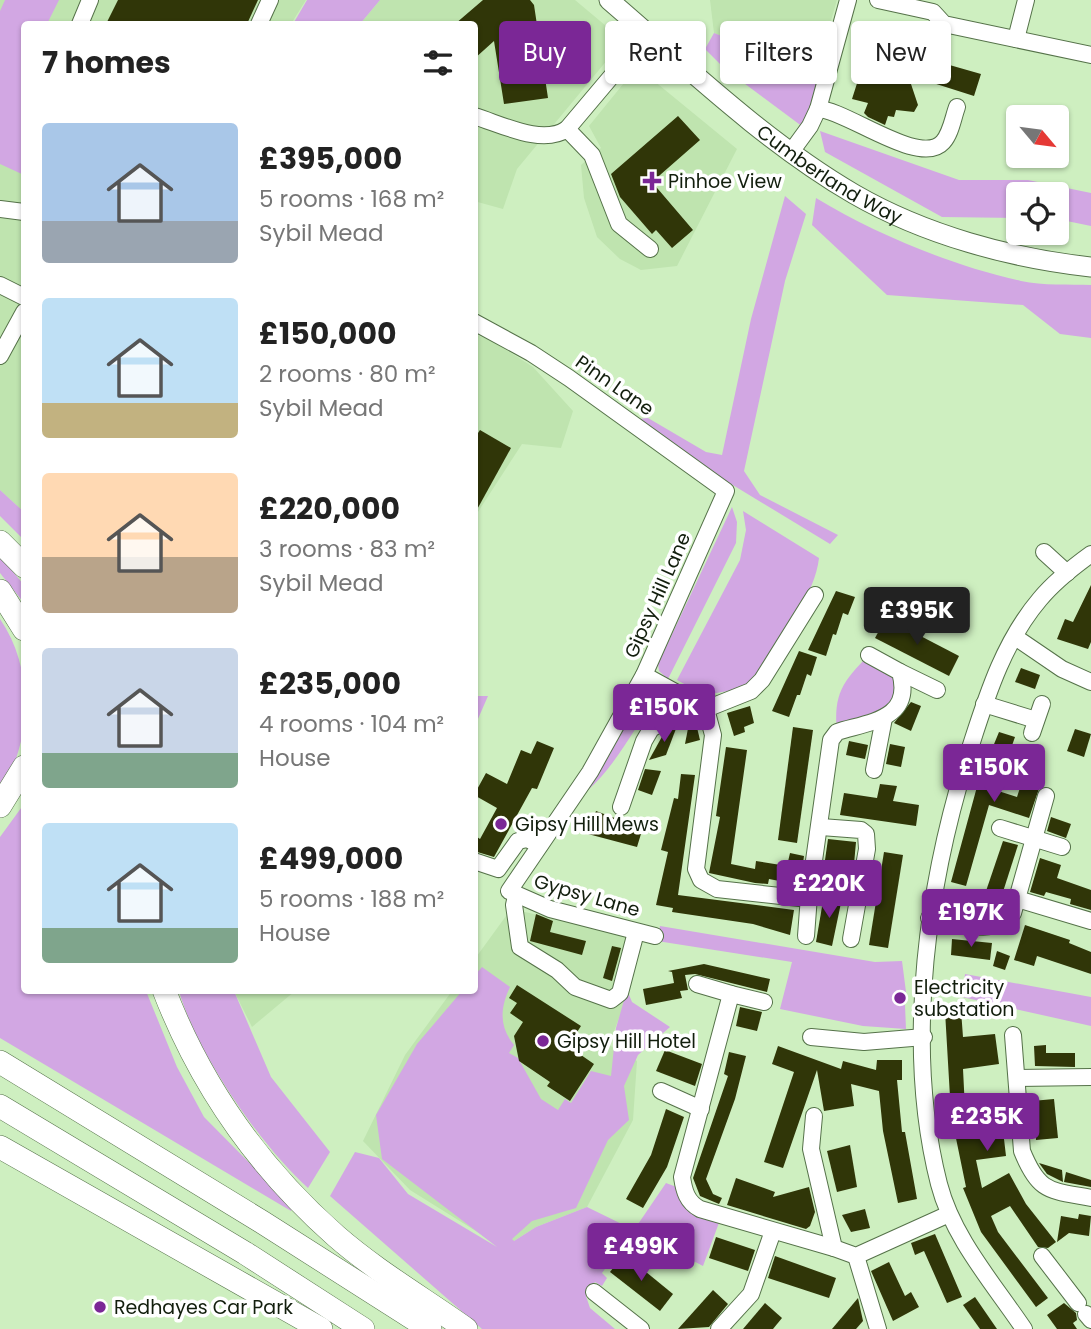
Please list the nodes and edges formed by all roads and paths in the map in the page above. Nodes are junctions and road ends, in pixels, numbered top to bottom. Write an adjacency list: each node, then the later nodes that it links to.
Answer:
1 (90, 0): 7 (street)
2 (270, 0): 8 (street)
3 (609, 0): 9 (main road, Cumberland Way)
4 (848, 0): 15 (street)
5 (878, 0): 10 (street)
6 (1026, 0): 10 (street)
7 (81, 21)
8 (260, 21)
9 (634, 21)
10 (1016, 39): 11 (street)
11 (1091, 55)
12 (706, 81): 18 (main road, Cumberland Way)
13 (605, 84): 17 (street)
14 (957, 107): 15 (street)
15 (818, 109): 18 (street)
16 (478, 117): 17 (street)
17 (567, 129): 21 (street)
18 (791, 152): 22 (main road, Cumberland Way)
19 (0, 209): 20 (street)
20 (21, 212)
21 (650, 249)
22 (1091, 267)
23 (0, 285): 24 (street)
24 (21, 295)
25 (21, 318): 27 (street)
26 (478, 324): 28 (street, Pinn Lane)
27 (0, 356)
28 (726, 491): 40 (street, Gipsy Hill Lane)
29 (0, 542): 32 (highway)
30 (1044, 552): 33 (street)
31 (1091, 554): 33 (street)
32 (21, 563)
33 (1066, 573): 37 (street)
34 (0, 591): 36 (highway)
35 (814, 595): 44 (street)
36 (21, 624)
37 (1014, 637): 41 (street); 43 (street)
38 (869, 655): 39 (street)
39 (900, 672): 42 (street); 45 (street)
40 (644, 675): 44 (street); 55 (street, Gipsy Hill Lane)
41 (1091, 682)
42 (937, 690)
43 (984, 704): 46 (street); 61 (street)
44 (700, 706): 51 (street); 59 (street)
45 (884, 718): 47 (street); 52 (street)
46 (1036, 719)
47 (874, 770)
48 (21, 772): 50 (highway)
49 (1046, 796): 54 (street)
50 (0, 806)
51 (621, 807)
52 (821, 827): 59 (street); 66 (street)
53 (1000, 828): 54 (street)
54 (1034, 839): 56 (street); 60 (street)
55 (540, 845): 57 (street); 58 (street, Gipsy Hill Lane)
56 (1062, 848)
57 (478, 862)
58 (512, 894): 63 (street, Gypsy Lane); 63 (street)
59 (809, 896): 65 (street)
60 (1017, 899): 61 (street); 62 (street)
61 (929, 918): 73 (street)
62 (1091, 921)
63 (636, 932): 64 (street, Gypsy Lane)
64 (655, 936)
65 (806, 936)
66 (851, 939)
67 (697, 984): 69 (street)
68 (166, 994): 93 (highway)
69 (731, 994): 70 (street); 79 (street)
70 (764, 1002)
71 (1013, 1035): 76 (street)
72 (811, 1037): 73 (street)
73 (924, 1037): 83 (street)
74 (0, 1062): 92 (highway)
75 (1091, 1077): 76 (street)
76 (1017, 1078): 82 (street)
77 (661, 1091): 79 (street)
78 (0, 1106): 91 (highway)
79 (701, 1109): 84 (street)
80 (814, 1116): 85 (street)
81 (0, 1147): 90 (highway)
82 (1091, 1199)
83 (949, 1214): 87 (street); 97 (street)
84 (773, 1231): 85 (street); 95 (street)
85 (834, 1248): 87 (street)
86 (1042, 1255): 89 (street)
87 (856, 1256): 96 (street)
88 (594, 1292): 94 (street)
89 (1085, 1312)
90 (321, 1329)
91 (363, 1329)
92 (430, 1329)
93 (466, 1329)
94 (640, 1329)
95 (719, 1329)
96 (878, 1329)
97 (1024, 1329)

